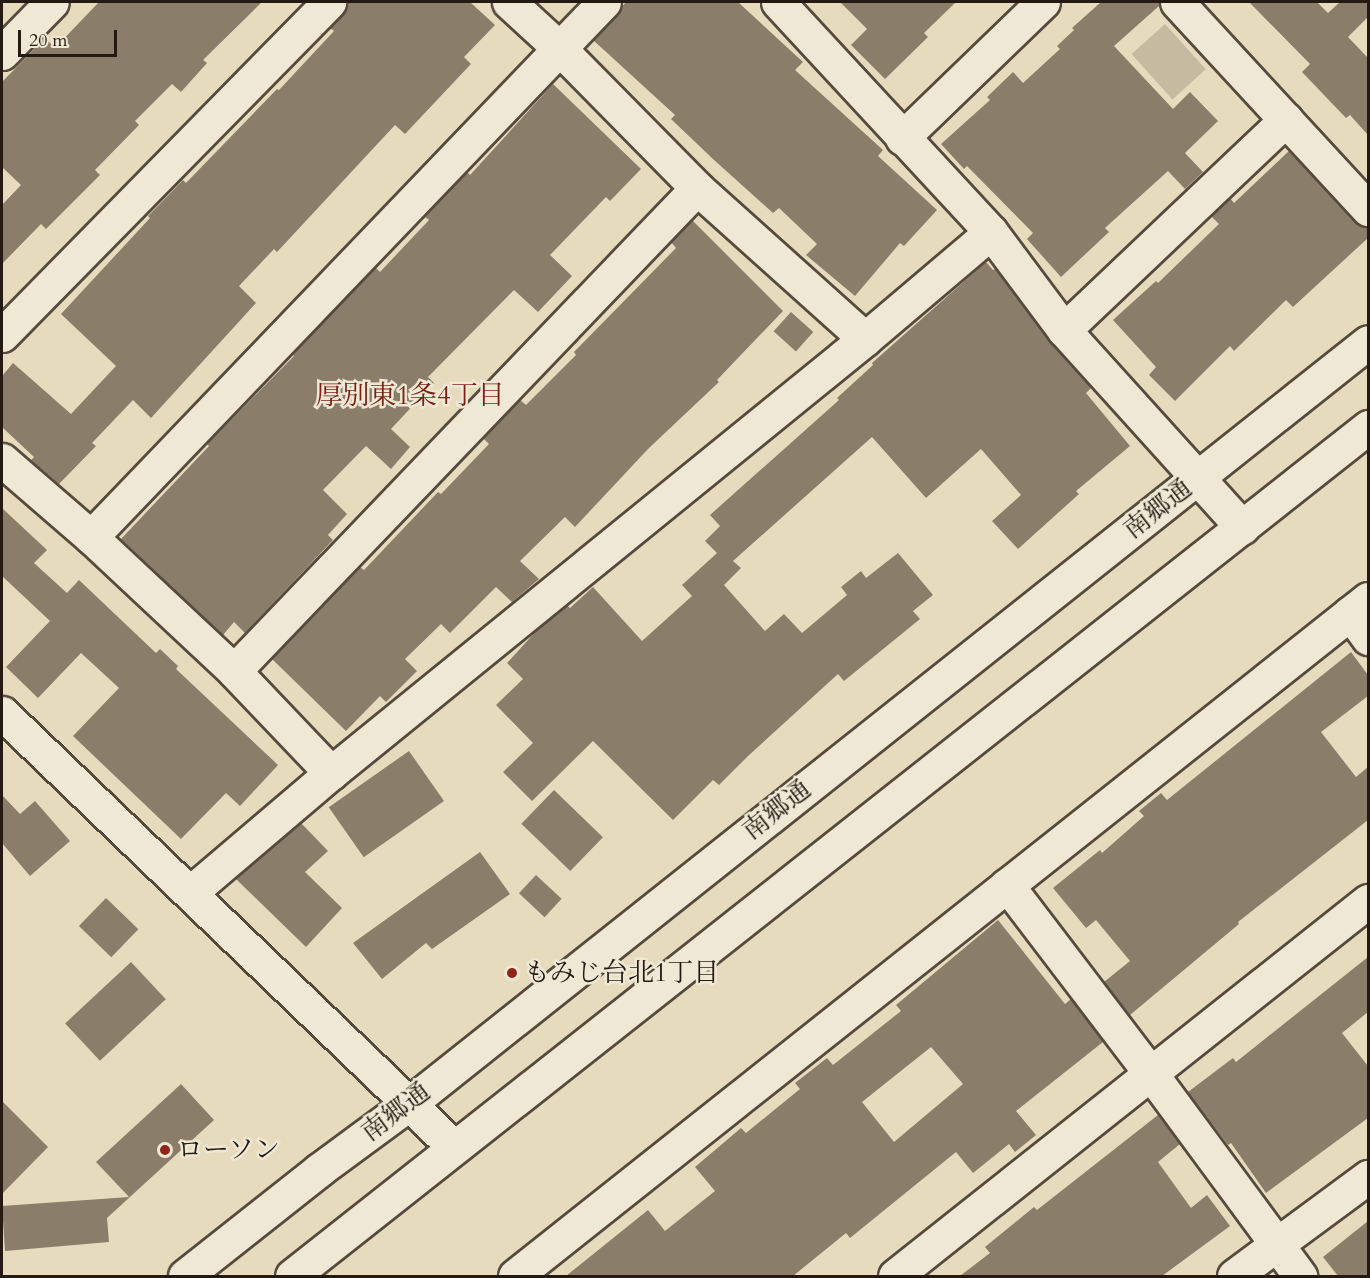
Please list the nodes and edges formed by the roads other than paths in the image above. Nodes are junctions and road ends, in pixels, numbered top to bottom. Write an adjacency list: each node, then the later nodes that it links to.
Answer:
1 (52, 2): 9 (street)
2 (329, 2): 16 (street)
3 (509, 2): 8 (street)
4 (604, 2): 8 (street)
5 (778, 2): 11 (street)
6 (1043, 2): 11 (street)
7 (1177, 2): 10 (street)
8 (560, 49): 12 (street); 23 (street)
9 (2, 53)
10 (1286, 119): 13 (street); 15 (street)
11 (902, 138): 14 (street)
12 (697, 188): 17 (street); 25 (street)
13 (1368, 209)
14 (991, 232): 15 (street); 17 (street)
15 (1064, 330): 21 (street)
16 (2, 335)
17 (865, 339): 27 (street)
18 (1368, 342): 21 (street, 南郷通)
19 (1368, 427): 22 (street)
20 (2, 460): 23 (street)
21 (1198, 477): 22 (street); 32 (street, 南郷通)
22 (1242, 527): 33 (street)
23 (91, 537): 25 (street)
24 (1362, 616): 28 (street)
25 (234, 671): 27 (street)
26 (2, 713): 29 (street)
27 (331, 773): 29 (street)
28 (1007, 885): 31 (street); 38 (street)
29 (191, 892): 32 (street)
30 (1368, 901): 31 (street)
31 (1152, 1075): 35 (street); 39 (street)
32 (410, 1103): 33 (street); 36 (street, 南郷通)
33 (454, 1147): 37 (street)
34 (1368, 1177): 35 (street)
35 (1277, 1245): 40 (street); 41 (street)
36 (185, 1276)
37 (292, 1276)
38 (515, 1276)
39 (895, 1276)
40 (1234, 1276)
41 (1300, 1276)

